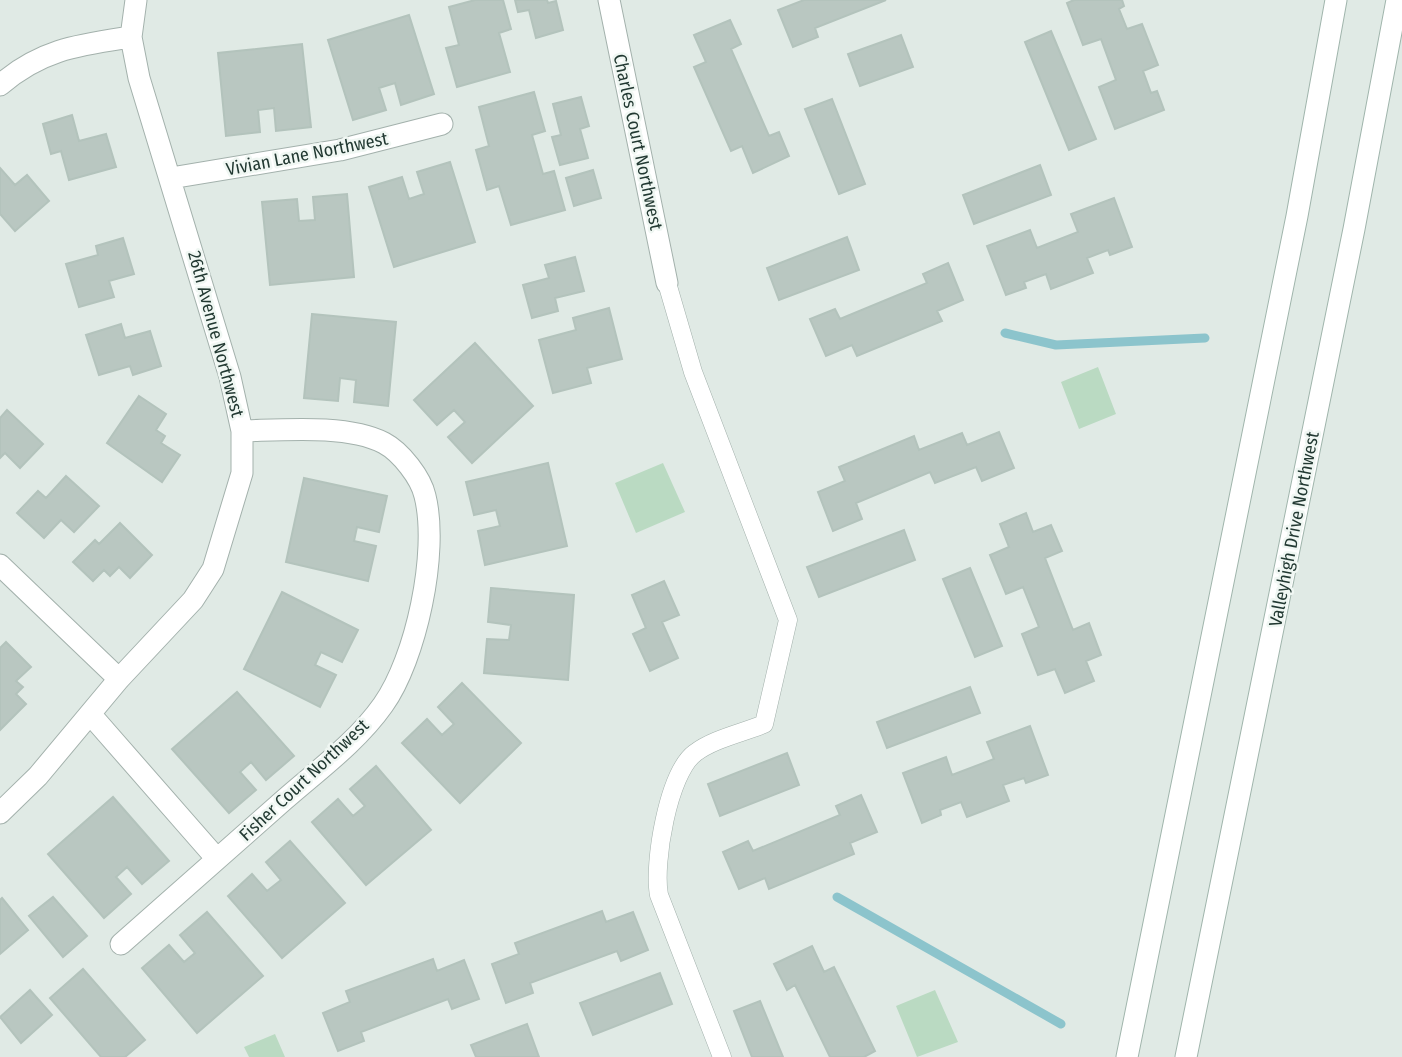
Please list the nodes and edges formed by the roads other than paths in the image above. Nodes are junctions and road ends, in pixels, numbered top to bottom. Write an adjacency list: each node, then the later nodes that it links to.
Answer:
1 (136, 0): 5 (street, 26th Avenue Northwest)
2 (610, 0): 9 (street, Charles Court Northwest)
3 (1336, 0): 18 (street)
4 (1397, 0): 19 (street, Valleyhigh Drive Northwest)
5 (131, 37): 6 (street); 8 (street, 26th Avenue Northwest)
6 (0, 86)
7 (442, 124): 8 (street, Vivian Lane Northwest)
8 (171, 178): 10 (street, 26th Avenue Northwest)
9 (667, 283): 17 (lane)
10 (242, 431): 12 (street, 26th Avenue Northwest); 15 (street, Fisher Court Northwest)
11 (0, 565): 12 (street)
12 (119, 679): 13 (street, 26th Avenue Northwest)
13 (91, 715): 14 (street, 26th Avenue Northwest); 15 (street)
14 (0, 813)
15 (217, 859): 16 (street, Fisher Court Northwest)
16 (121, 944)
17 (722, 1057)
18 (1127, 1057)
19 (1186, 1057)

